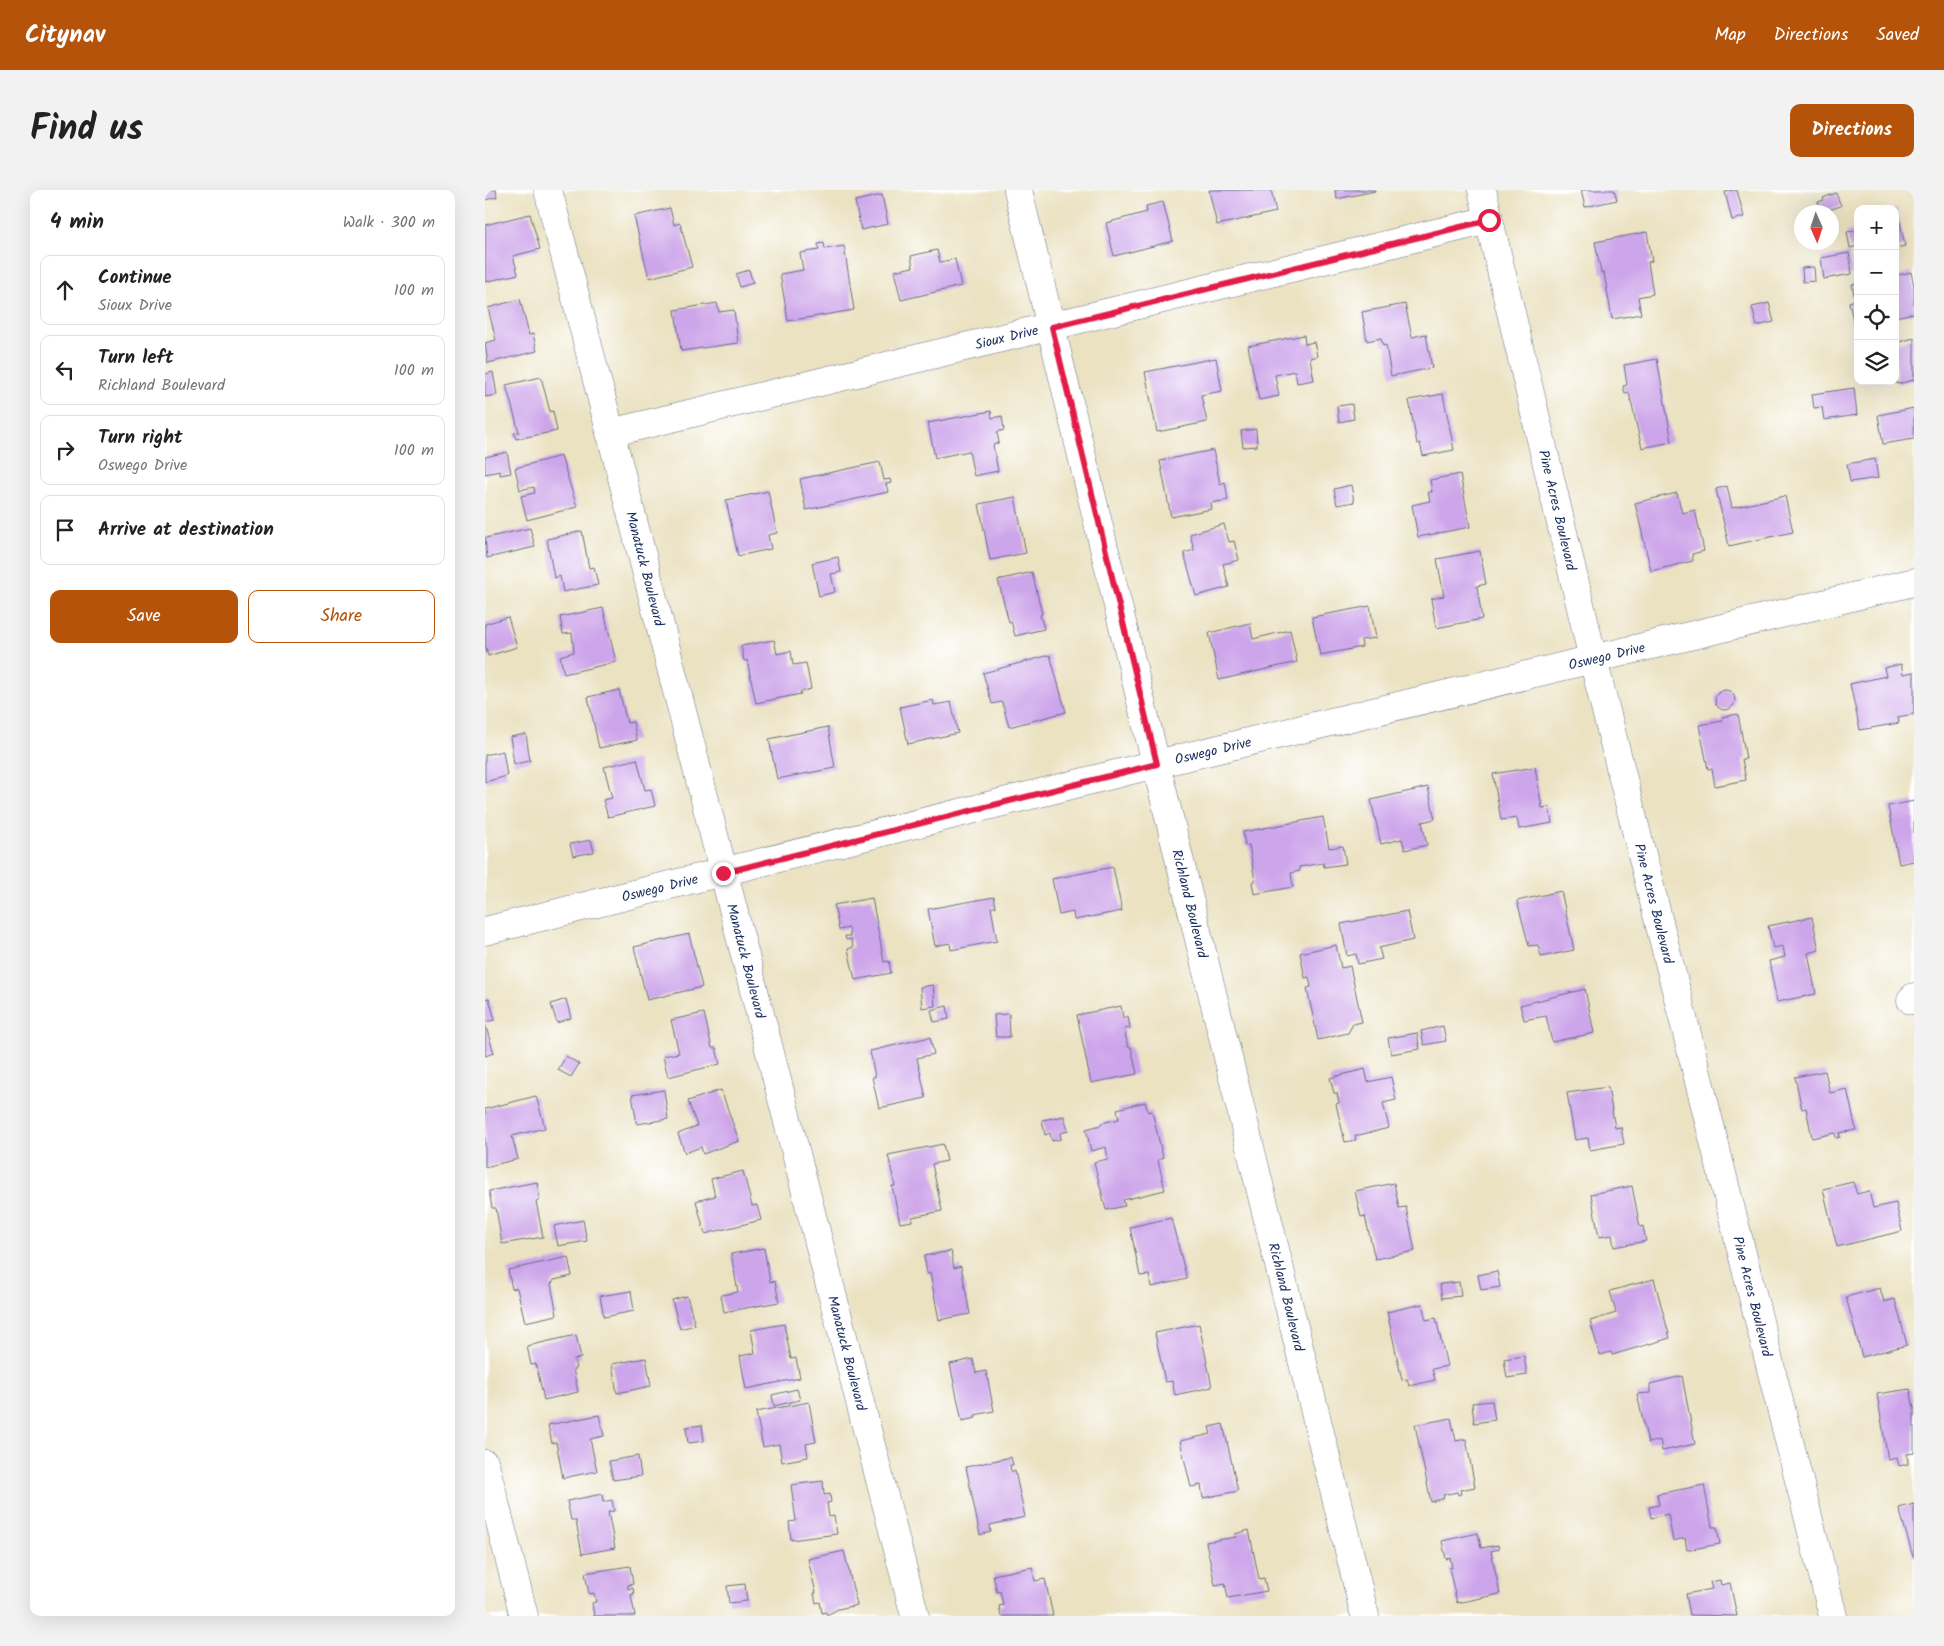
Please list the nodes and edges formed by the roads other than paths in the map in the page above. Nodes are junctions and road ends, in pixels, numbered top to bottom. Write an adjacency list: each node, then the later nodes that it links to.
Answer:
1 (548, 190): 6 (street, Manatuck Boulevard)
2 (1018, 190): 5 (street, Richland Boulevard)
3 (1482, 190): 4 (street, Pine Acres Boulevard)
4 (1489, 220): 5 (street, Sioux Drive); 8 (street, Pine Acres Boulevard)
5 (1052, 327): 6 (street, Sioux Drive); 9 (street, Richland Boulevard)
6 (610, 433): 10 (street, Manatuck Boulevard)
7 (1914, 582): 8 (street, Oswego Drive)
8 (1593, 659): 9 (street, Oswego Drive); 16 (street, Pine Acres Boulevard)
9 (1157, 764): 10 (street, Oswego Drive); 15 (street, Richland Boulevard)
10 (723, 873): 11 (street, Oswego Drive); 14 (street, Manatuck Boulevard)
11 (485, 931)
12 (485, 1464): 13 (street)
13 (524, 1616)
14 (915, 1616)
15 (1365, 1616)
16 (1833, 1616)

